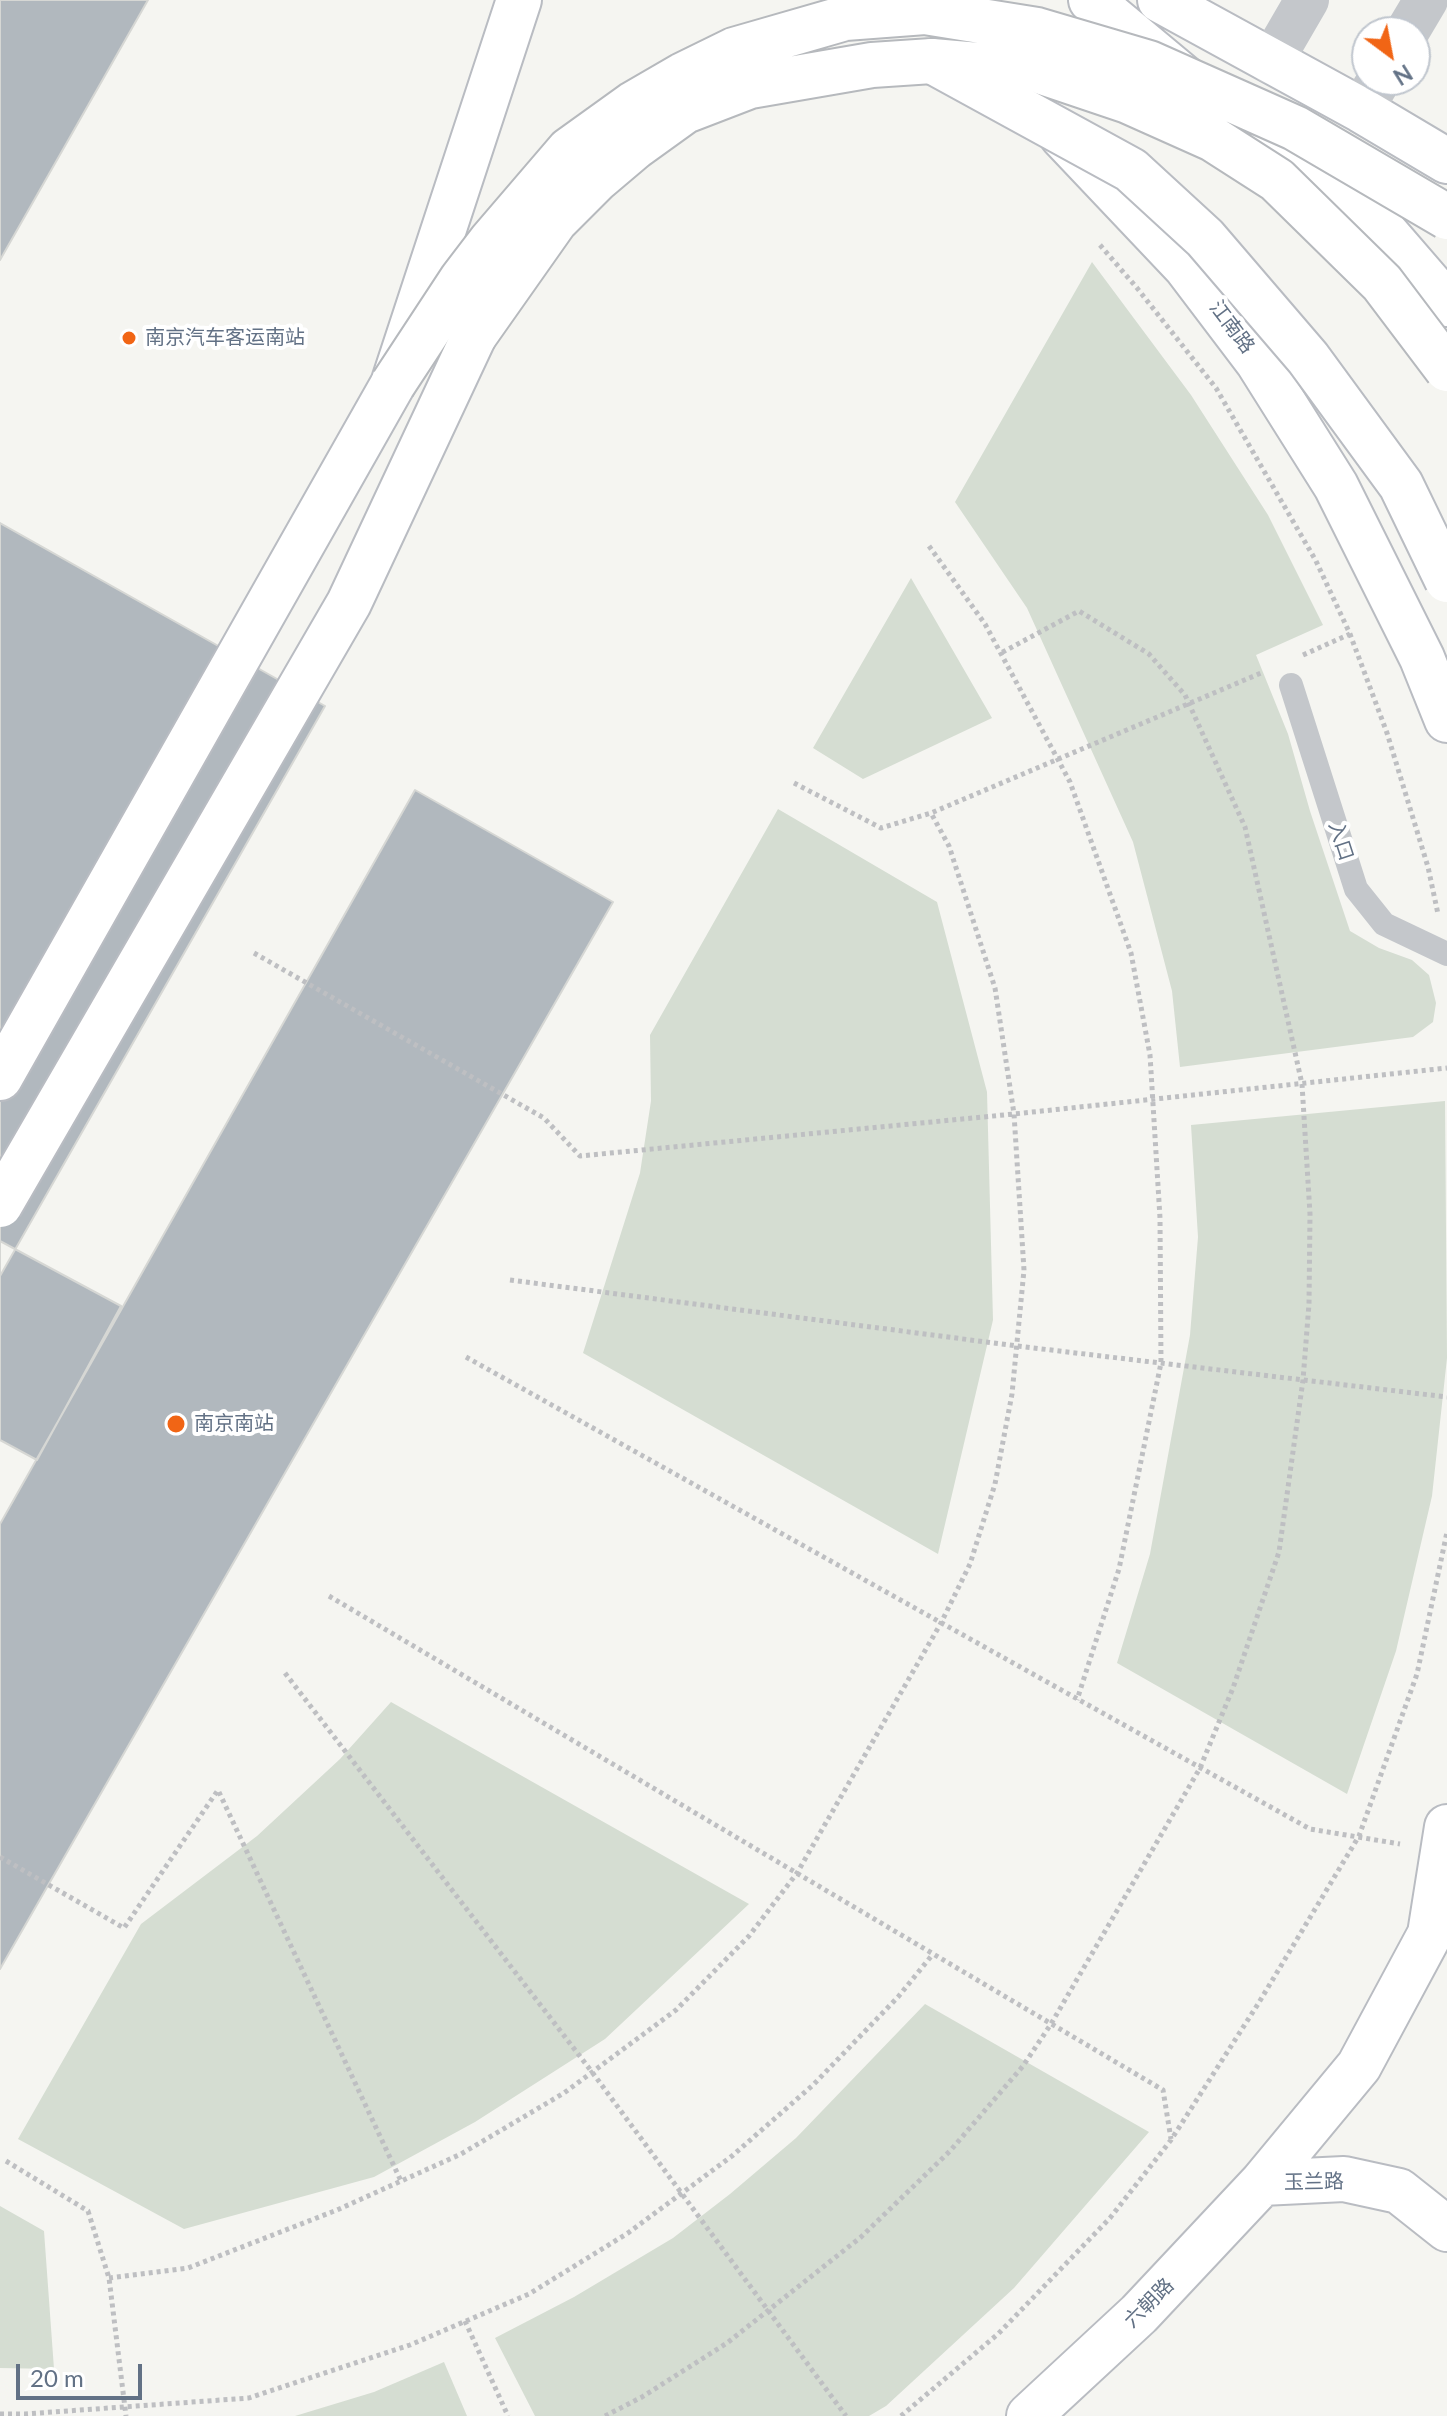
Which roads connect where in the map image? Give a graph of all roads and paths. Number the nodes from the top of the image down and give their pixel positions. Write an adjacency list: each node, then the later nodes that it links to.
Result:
1 (519, 0): 17 (main road, bridge)
2 (924, 0): 26 (main road, 江南路)
3 (1091, 0): 15 (main road)
4 (1160, 0): 7 (main road)
5 (1307, 0): 7 (street)
6 (932, 61): 8 (main road, bridge); 16 (main road, bridge); 19 (main road, bridge)
7 (1271, 62): 10 (main road)
8 (872, 65): 9 (main road, bridge); 38 (main road, bridge)
9 (683, 75): 13 (main road, bridge); 17 (main road, bridge)
10 (1351, 89)
11 (1371, 96): 12 (main road)
12 (1447, 161)
13 (1447, 217)
14 (1099, 244): 20 (path)
15 (1447, 304)
16 (1447, 369)
17 (393, 384): 34 (main road)
18 (929, 546): 21 (path)
19 (1447, 580)
20 (1350, 634): 22 (path); 30 (path)
21 (1001, 653): 25 (path); 27 (path)
22 (1291, 660)
23 (1262, 673): 25 (path)
24 (1291, 685): 32 (lane, 入口)
25 (1190, 705): 27 (path); 35 (path)
26 (1447, 720)
27 (1059, 760): 29 (path); 36 (path)
28 (794, 783): 29 (path)
29 (931, 813): 37 (path)
30 (1441, 922)
31 (254, 953): 37 (path)
32 (1447, 954)
33 (1447, 1068): 35 (path)
34 (0, 1078)
35 (1302, 1084): 36 (path); 43 (path)
36 (1153, 1100): 37 (path); 42 (path)
37 (1014, 1114): 40 (path)
38 (0, 1205)
39 (510, 1280): 40 (path)
40 (1017, 1346): 42 (path); 47 (path)
41 (466, 1357): 47 (path)
42 (1161, 1363): 43 (path); 49 (path)
43 (1303, 1380): 44 (path); 50 (path)
44 (1447, 1397)
45 (1447, 1532): 51 (path)
46 (329, 1596): 54 (path)
47 (941, 1623): 49 (path); 54 (path)
48 (285, 1673): 58 (path)
49 (1077, 1700): 50 (path)
50 (1200, 1768): 51 (path); 57 (path)
51 (1359, 1836): 52 (path); 59 (path)
52 (1446, 1842): 55 (main road)
53 (0, 1857): 61 (path)
54 (797, 1873): 56 (path); 58 (path)
55 (1439, 1940): 62 (main road, 六朝路)
56 (933, 1954): 57 (path); 63 (path)
57 (1051, 2024): 59 (path); 66 (path)
58 (592, 2072): 61 (path); 63 (path)
59 (1171, 2140): 74 (path)
60 (6, 2161): 65 (path)
61 (401, 2181): 65 (path)
62 (1262, 2183): 64 (main road, 玉兰路); 75 (main road, 六朝路)
63 (682, 2193): 66 (path); 67 (path)
64 (1447, 2229)
65 (109, 2278): 68 (path)
66 (769, 2311): 72 (path); 73 (path)
67 (465, 2321): 68 (path); 71 (path)
68 (125, 2407): 69 (path); 70 (path)
69 (0, 2414)
70 (126, 2416)
71 (508, 2416)
72 (605, 2416)
73 (846, 2416)
74 (901, 2416)
75 (1029, 2416)

